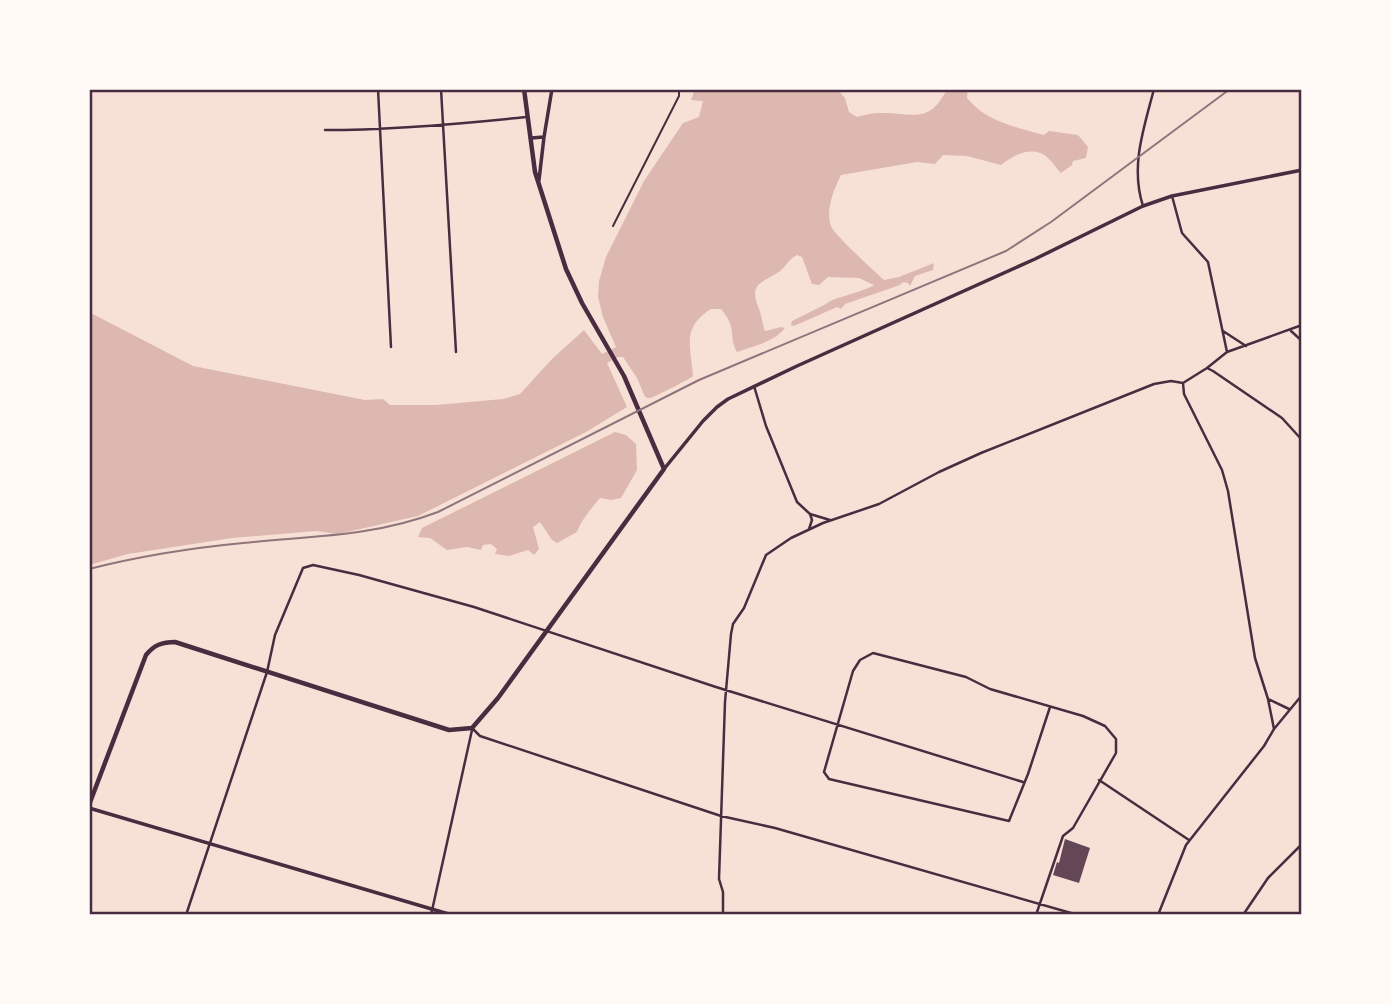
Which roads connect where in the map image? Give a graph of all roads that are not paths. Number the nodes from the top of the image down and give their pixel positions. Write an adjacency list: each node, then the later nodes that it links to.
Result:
1 (377, 89): 10 (street)
2 (441, 89): 8 (street)
3 (524, 89): 7 (main road)
4 (552, 89): 11 (street)
5 (679, 89): 17 (lane)
6 (1154, 89): 16 (street)
7 (526, 117): 8 (street); 12 (main road)
8 (444, 126): 10 (street); 24 (street)
9 (325, 130): 10 (street)
10 (381, 130): 23 (street)
11 (544, 137): 12 (street); 14 (street)
12 (529, 138): 14 (main road)
13 (1302, 170): 15 (street)
14 (538, 183): 32 (main road)
15 (1172, 196): 16 (street); 20 (street)
16 (1143, 205): 30 (street)
17 (613, 226)
18 (1302, 325): 19 (street)
19 (1290, 330): 21 (street); 22 (street)
20 (1223, 331): 22 (street); 25 (street)
21 (1302, 341)
22 (1246, 346): 25 (street)
23 (391, 347)
24 (456, 352)
25 (1227, 352): 26 (street)
26 (1214, 362): 27 (street); 28 (street)
27 (1207, 368): 28 (street); 29 (street)
28 (1213, 371): 31 (street)
29 (1183, 383): 34 (street); 40 (street)
30 (754, 386): 32 (street); 33 (street)
31 (1302, 440)
32 (664, 469): 36 (main road)
33 (810, 514): 34 (street); 35 (street)
34 (832, 520): 35 (street)
35 (808, 530): 38 (street)
36 (546, 631): 37 (street); 38 (street); 44 (main road)
37 (267, 672): 44 (main road); 48 (main road); 52 (street)
38 (726, 690): 43 (street); 49 (street)
39 (1302, 695): 42 (street)
40 (1268, 699): 42 (street); 45 (street)
41 (1050, 707): 43 (street); 46 (street); 47 (street)
42 (1289, 709): 45 (street)
43 (838, 725): 47 (street); 47 (street)
44 (472, 728): 49 (street); 54 (street)
45 (1274, 729): 50 (street)
46 (1099, 780): 50 (street); 53 (street)
47 (1023, 782)
48 (89, 807): 52 (street)
49 (721, 816): 53 (street); 58 (street)
50 (1189, 840): 61 (street)
51 (1302, 844): 62 (street)
52 (209, 845): 54 (street); 55 (street)
53 (1039, 905): 59 (street); 60 (street)
54 (431, 909): 56 (street); 57 (street)
55 (186, 915)
56 (430, 915)
57 (452, 915)
58 (723, 915)
59 (1036, 915)
60 (1077, 915)
61 (1158, 915)
62 (1243, 915)

